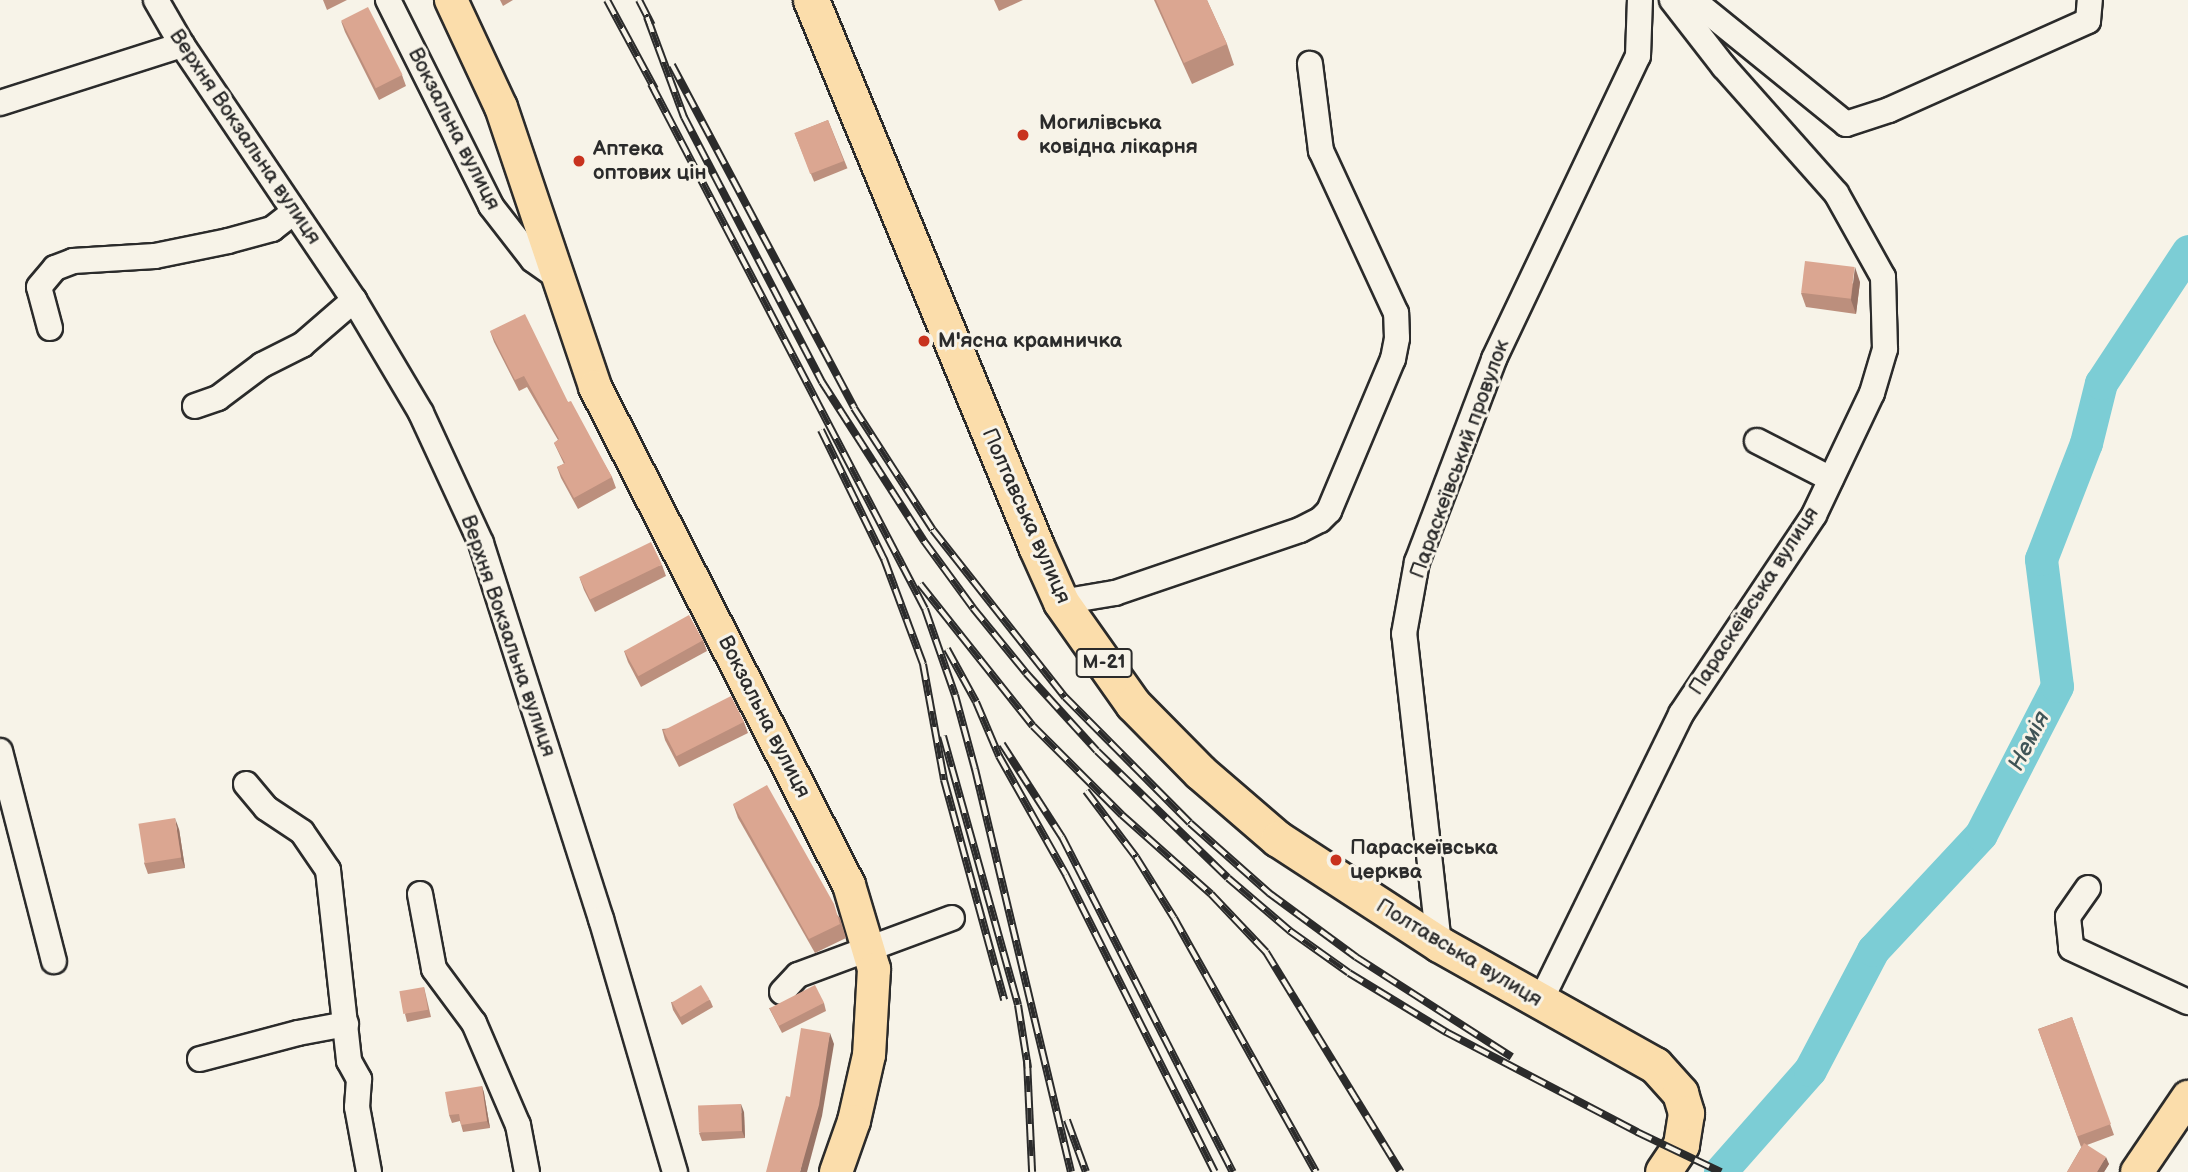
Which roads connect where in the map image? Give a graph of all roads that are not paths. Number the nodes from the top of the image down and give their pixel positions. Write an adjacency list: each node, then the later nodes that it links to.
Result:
1 (156, 0): 9 (street, Верхня Вокзальна вулиця)
2 (388, 0): 13 (street, Вокзальна вулиця)
3 (811, 0): 19 (highway, Полтавська вулиця / М-21)
4 (1640, 0): 25 (street, Параскеївський провулок)
5 (1672, 0): 18 (street, Параскеївська вулиця)
6 (1693, 0): 8 (street)
7 (456, 4): 13 (main road, Вокзальна вулиця)
8 (2089, 10)
9 (182, 45): 11 (street); 12 (street, Верхня Вокзальна вулиця)
10 (1310, 64): 19 (street)
11 (0, 103)
12 (295, 212): 14 (street, Верхня Вокзальна вулиця); 15 (street)
13 (560, 279): 26 (main road, Вокзальна вулиця)
14 (354, 300): 16 (street); 36 (street, Верхня Вокзальна вулиця)
15 (50, 328)
16 (195, 406)
17 (1757, 441): 18 (street)
18 (1831, 479): 29 (street, Параскеївська вулиця)
19 (1061, 602): 25 (highway, Полтавська вулиця / М-21)
20 (0, 751): 27 (street)
21 (246, 784): 31 (street)
22 (2088, 888): 30 (street)
23 (420, 894): 35 (street)
24 (952, 918): 26 (street)
25 (1439, 944): 29 (highway, Полтавська вулиця / М-21)
26 (868, 950): 28 (street); 37 (main road, Вокзальна вулиця)
27 (54, 961)
28 (782, 992)
29 (1540, 1002): 38 (highway, Полтавська вулиця / М-21)
30 (2188, 1002)
31 (346, 1024): 32 (street); 34 (street)
32 (200, 1059)
33 (2188, 1097): 39 (main road)
34 (369, 1172)
35 (527, 1172)
36 (675, 1172)
37 (836, 1172)
38 (1662, 1172)
39 (2137, 1172)

